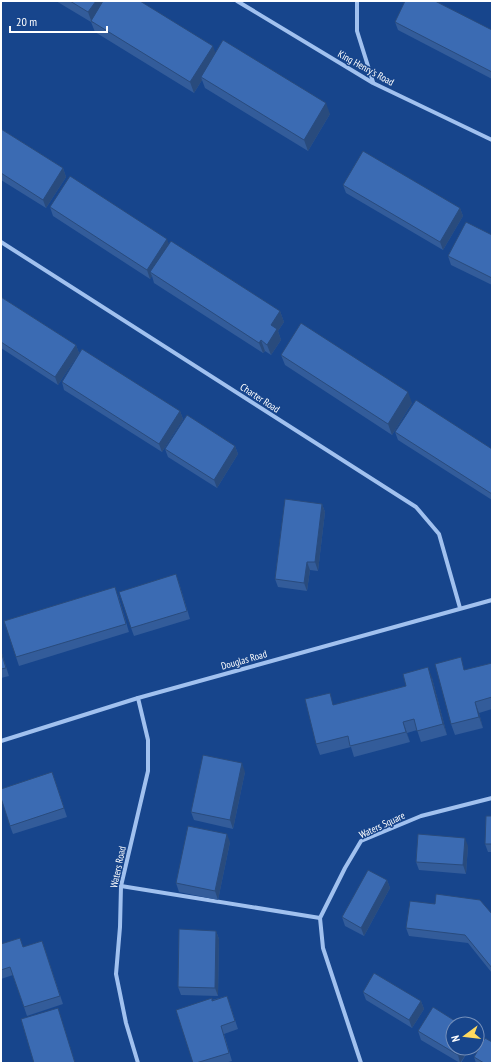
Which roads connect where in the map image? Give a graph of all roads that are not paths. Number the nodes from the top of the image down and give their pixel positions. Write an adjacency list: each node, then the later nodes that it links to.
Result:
1 (236, 1): 3 (street, King Henry's Road)
2 (357, 1): 3 (street)
3 (373, 82): 4 (street, King Henry's Road)
4 (492, 140)
5 (1, 242): 7 (street, Charter Road)
6 (492, 600): 7 (street, Douglas Road)
7 (460, 608): 8 (street, Douglas Road)
8 (138, 698): 9 (street, Douglas Road); 11 (street, Waters Road)
9 (1, 741)
10 (492, 798): 12 (street, Waters Square)
11 (121, 886): 12 (street); 13 (street, Waters Road)
12 (320, 918): 14 (street)
13 (138, 1063)
14 (361, 1063)

